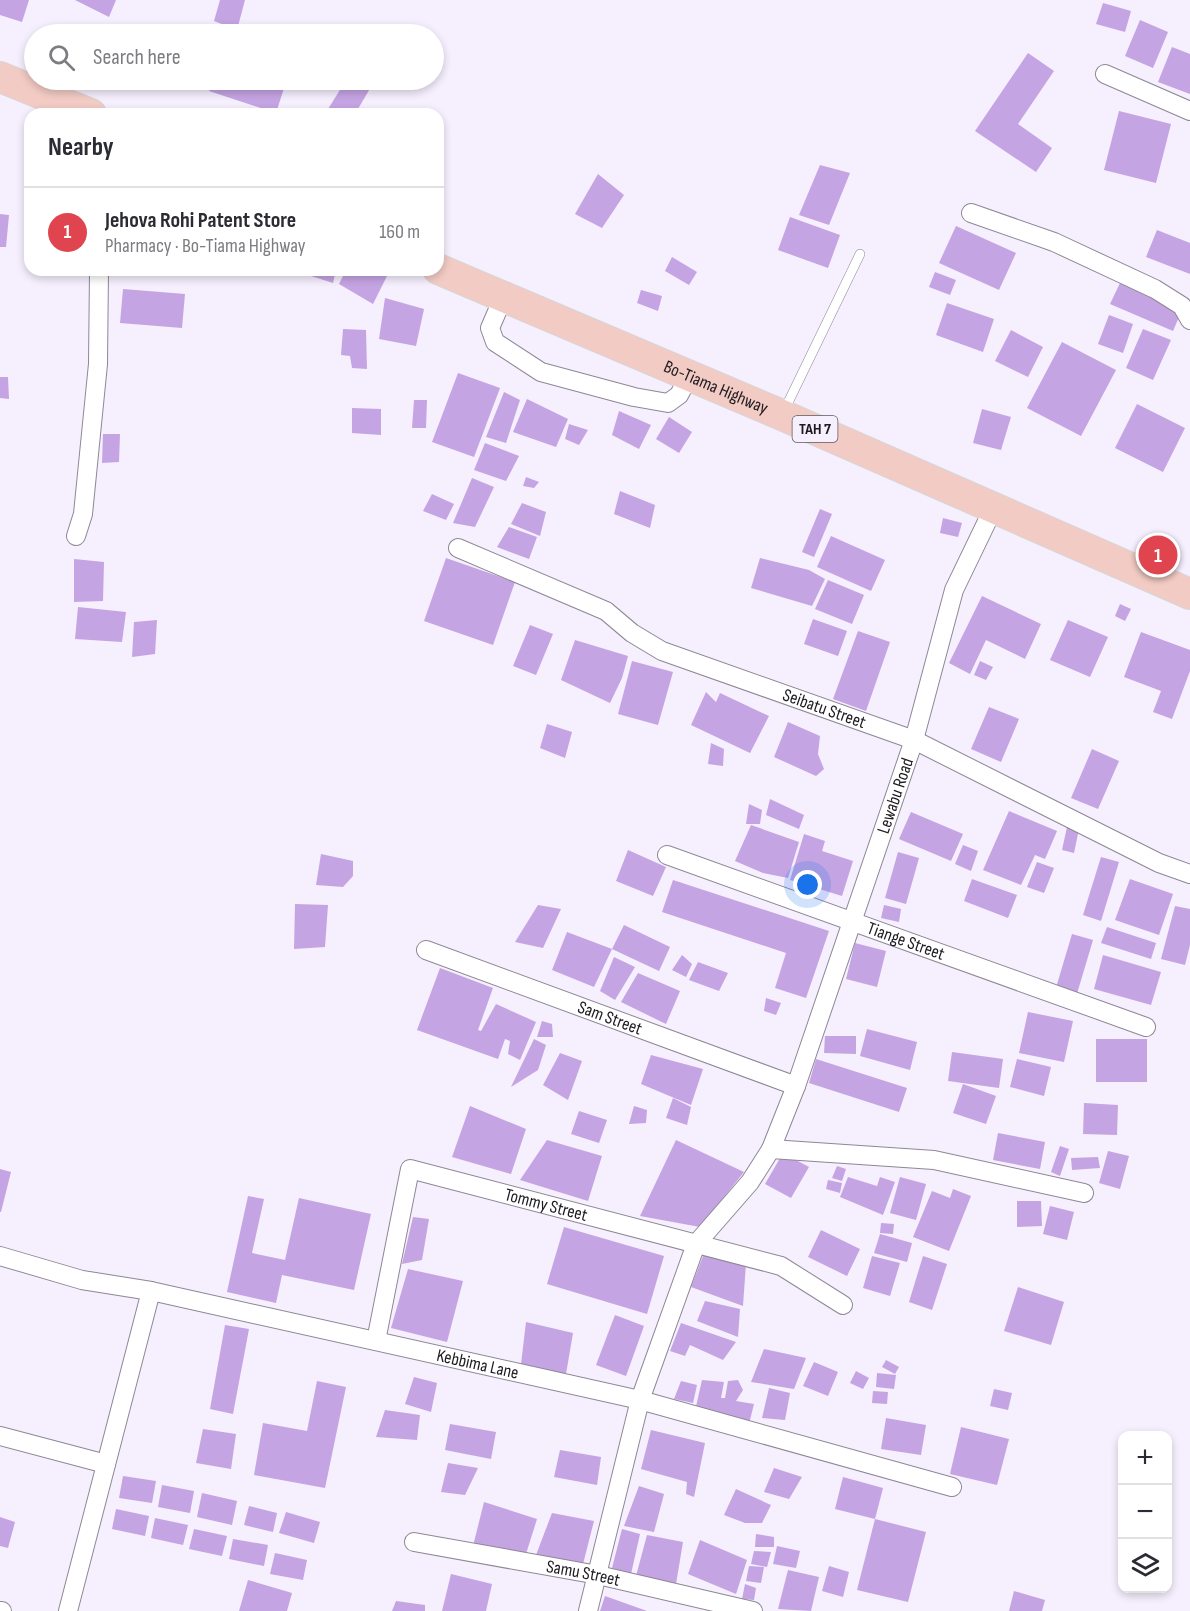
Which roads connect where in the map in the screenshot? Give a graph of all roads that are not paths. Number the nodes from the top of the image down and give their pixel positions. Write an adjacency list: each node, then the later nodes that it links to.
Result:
1 (1105, 74): 6 (street)
2 (0, 77): 3 (highway)
3 (24, 87)
4 (32, 90): 5 (highway)
5 (76, 108)
6 (1190, 111)
7 (971, 213): 12 (street)
8 (860, 254): 14 (lane)
9 (444, 272): 11 (highway, Bo-Tiama Highway / TAH 7)
10 (99, 276): 16 (street)
11 (503, 298): 13 (highway, Bo-Tiama Highway / TAH 7); 13 (street)
12 (1190, 320)
13 (689, 376): 14 (highway, Bo-Tiama Highway / TAH 7)
14 (782, 415): 15 (highway, Bo-Tiama Highway / TAH 7)
15 (994, 507): 18 (highway, Bo-Tiama Highway / TAH 7); 19 (street, Lewabu Road)
16 (76, 536)
17 (458, 548): 19 (street, Seibatu Street)
18 (1190, 594)
19 (914, 740): 21 (street, Seibatu Street); 22 (street, Lewabu Road)
20 (667, 855): 22 (street, Tiange Street)
21 (1190, 874)
22 (851, 921): 24 (street, Tiange Street); 25 (street, Lewabu Road)
23 (426, 950): 25 (street, Sam Street)
24 (1146, 1027)
25 (796, 1086): 26 (street, Lewabu Road)
26 (771, 1149): 27 (street); 28 (street, Lewabu Road)
27 (1084, 1193)
28 (696, 1244): 31 (street, Tommy Street); 32 (street, Tommy Street); 33 (street)
29 (0, 1256): 30 (street, Kebbima Lane)
30 (151, 1291): 32 (street, Kebbima Lane); 35 (street)
31 (843, 1305)
32 (376, 1341): 33 (street, Kebbima Lane)
33 (640, 1400): 36 (street, Kebbima Lane); 38 (street)
34 (0, 1436): 35 (street)
35 (106, 1464): 39 (street)
36 (952, 1487)
37 (414, 1542): 38 (street, Samu Street)
38 (598, 1575): 40 (street); 41 (street, Samu Street)
39 (68, 1611)
40 (588, 1611)
41 (753, 1611)

